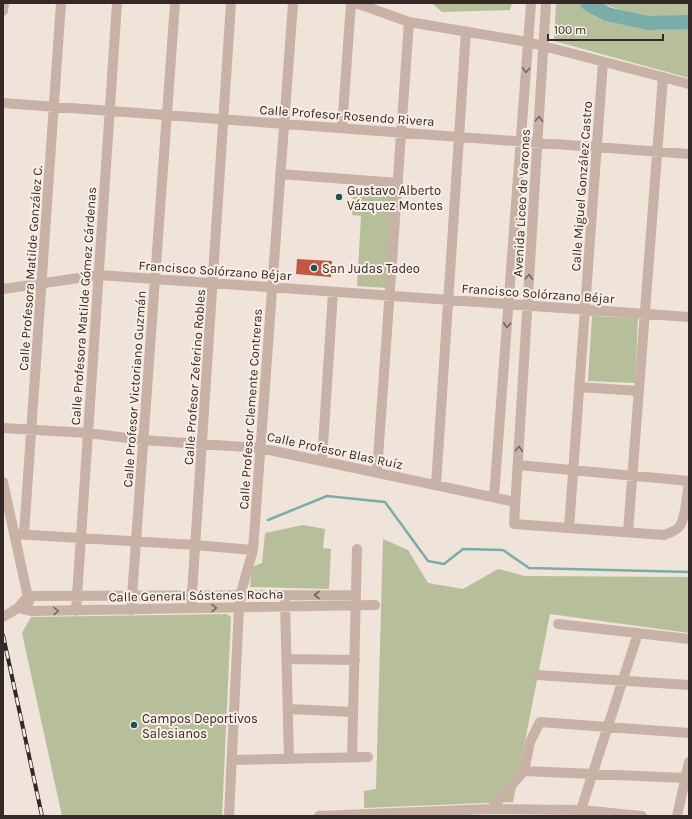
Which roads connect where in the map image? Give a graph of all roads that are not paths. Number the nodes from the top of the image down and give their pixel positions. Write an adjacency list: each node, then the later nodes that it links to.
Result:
1 (4, 3): 11 (street)
2 (61, 3): 20 (street, Calle Profesora Matilde González C.)
3 (117, 3): 21 (street, Calle Profesora Matilde Gómez Cárdenas)
4 (176, 3): 22 (street, Calle Profesor Victoriano Guzmán)
5 (231, 3): 23 (street, Calle Profesor Zeferino Robles)
6 (293, 3): 24 (street, Calle Profesor Clemente Contreras)
7 (351, 3): 25 (street)
8 (356, 3): 12 (street)
9 (531, 3): 14 (street, Avenida Liceo de Varones)
10 (546, 3): 15 (street, Avenida Liceo de Varones)
11 (3, 11)
12 (409, 22): 13 (street); 26 (street)
13 (466, 31): 14 (street); 27 (street)
14 (528, 42): 15 (street); 28 (street, Avenida Liceo de Varones, one-way to 28)
15 (543, 46): 16 (street); 29 (street, Avenida Liceo de Varones, one-way to 15)
16 (603, 62): 17 (street); 30 (street, Calle Miguel González Castro)
17 (663, 77): 18 (street); 31 (street)
18 (689, 84)
19 (3, 103): 20 (street, Calle Profesor Rosendo Rivera)
20 (54, 107): 21 (street, Calle Profesor Rosendo Rivera); 38 (street, Calle Profesora Matilde González C.)
21 (110, 111): 22 (street, Calle Profesor Rosendo Rivera); 35 (street, Calle Profesora Matilde Gómez Cárdenas)
22 (167, 115): 23 (street, Calle Profesor Rosendo Rivera); 36 (street, Calle Profesor Victoriano Guzmán)
23 (224, 119): 24 (street, Calle Profesor Rosendo Rivera); 37 (street, Calle Profesor Zeferino Robles)
24 (284, 124): 25 (street, Calle Profesor Rosendo Rivera); 33 (street, Calle Profesor Clemente Contreras)
25 (342, 128): 26 (street, Calle Profesor Rosendo Rivera)
26 (401, 132): 27 (street, Calle Profesor Rosendo Rivera); 34 (street)
27 (459, 137): 28 (street, Calle Profesor Rosendo Rivera); 43 (street)
28 (520, 141): 29 (street, Calle Profesor Rosendo Rivera); 44 (street, Avenida Liceo de Varones)
29 (537, 143): 30 (street, Calle Profesor Rosendo Rivera); 45 (street, Avenida Liceo de Varones, one-way to 29)
30 (597, 147): 31 (street, Calle Profesor Rosendo Rivera); 46 (street, Calle Miguel González Castro)
31 (657, 152): 32 (street, Calle Profesor Rosendo Rivera); 47 (street)
32 (689, 154)
33 (280, 174): 34 (street); 39 (street, Calle Profesor Clemente Contreras)
34 (398, 183): 42 (street)
35 (99, 275): 36 (street, Francisco Solórzano Béjar); 38 (street, Francisco Solórzano Béjar); 53 (street, Calle Profesora Matilde Gómez Cárdenas)
36 (155, 279): 37 (street, Francisco Solórzano Béjar); 54 (street, Calle Profesor Victoriano Guzmán)
37 (213, 283): 39 (street, Francisco Solórzano Béjar); 55 (street, Calle Profesor Zeferino Robles)
38 (42, 284): 40 (street, Francisco Solórzano Béjar); 52 (street, Calle Profesora Matilde González C.)
39 (272, 287): 41 (street, Francisco Solórzano Béjar); 56 (street, Calle Profesor Clemente Contreras)
40 (3, 289)
41 (333, 292): 42 (street, Francisco Solórzano Béjar); 57 (street)
42 (390, 296): 43 (street, Francisco Solórzano Béjar); 60 (street)
43 (448, 300): 44 (street, Francisco Solórzano Béjar); 64 (street)
44 (508, 304): 45 (street, Francisco Solórzano Béjar); 65 (street, Avenida Liceo de Varones, one-way to 65)
45 (527, 306): 46 (street, Francisco Solórzano Béjar); 58 (street, Avenida Liceo de Varones, one-way to 45)
46 (585, 310): 47 (street, Francisco Solórzano Béjar); 49 (street, Calle Miguel González Castro)
47 (645, 314): 48 (street, Francisco Solórzano Béjar); 50 (street)
48 (689, 317)
49 (580, 387): 50 (street); 59 (street, Calle Miguel González Castro)
50 (639, 390): 61 (street)
51 (3, 428): 52 (street, Calle Profesor Blas Ruíz)
52 (32, 430): 53 (street, Calle Profesor Blas Ruíz); 69 (street, Calle Profesora Matilde González C.)
53 (88, 433): 54 (street, Calle Profesor Blas Ruíz); 70 (street, Calle Profesora Matilde Gómez Cárdenas)
54 (143, 440): 55 (street, Calle Profesor Blas Ruíz); 71 (street, Calle Profesor Victoriano Guzmán)
55 (202, 444): 56 (street, Calle Profesor Blas Ruíz); 72 (street, Calle Profesor Zeferino Robles)
56 (260, 448): 57 (street, Calle Profesor Blas Ruíz); 74 (street, Calle Profesor Clemente Contreras)
57 (322, 461): 60 (street, Calle Profesor Blas Ruíz)
58 (518, 465): 59 (street); 66 (street, Avenida Liceo de Varones)
59 (573, 470): 61 (street); 67 (street, Calle Miguel González Castro)
60 (377, 472): 64 (street, Calle Profesor Blas Ruíz)
61 (632, 476): 62 (street); 68 (street)
62 (689, 481): 68 (street)
63 (3, 482): 69 (street)
64 (436, 485): 65 (street, Calle Profesor Blas Ruíz)
65 (494, 497): 66 (street, Calle Profesor Blas Ruíz)
66 (516, 502): 67 (street, Avenida Liceo de Varones)
67 (569, 528): 68 (street)
68 (628, 532)
69 (19, 534): 70 (street); 75 (street)
70 (81, 538): 71 (street); 76 (street, Calle Profesora Matilde Gómez Cárdenas)
71 (136, 541): 72 (street); 77 (street, Calle Profesor Victoriano Guzmán)
72 (195, 545): 74 (street); 78 (street, Calle Profesor Zeferino Robles)
73 (357, 548): 81 (street)
74 (253, 550): 79 (street, Calle Profesor Clemente Contreras)
75 (28, 596): 76 (street, Calle General Sóstenes Rocha); 84 (street); 88 (street)
76 (77, 596): 77 (street, Calle General Sóstenes Rocha); 89 (street, Calle Profesora Matilde Gómez Cárdenas)
77 (132, 596): 78 (street, Calle General Sóstenes Rocha); 87 (street, Calle Profesor Victoriano Guzmán)
78 (192, 596): 79 (street, Calle General Sóstenes Rocha); 85 (street, Calle Profesor Zeferino Robles)
79 (240, 596): 80 (street, Calle General Sóstenes Rocha); 86 (street, Calle Profesor Clemente Contreras)
80 (285, 596): 81 (street, Calle General Sóstenes Rocha, one-way to 80); 83 (street)
81 (356, 600): 82 (street, Calle General Sóstenes Rocha); 83 (street, Calle General Sóstenes Rocha); 95 (street)
82 (375, 605)
83 (285, 607): 86 (street, Calle General Sóstenes Rocha); 94 (street)
84 (18, 608): 88 (street, Calle General Sóstenes Rocha); 90 (street)
85 (191, 608): 86 (street, Calle General Sóstenes Rocha, one-way to 86); 87 (street, Calle General Sóstenes Rocha)
86 (239, 608): 106 (street, Calle Profesor Clemente Contreras)
87 (131, 610): 89 (street, Calle General Sóstenes Rocha)
88 (31, 611): 89 (street, Calle General Sóstenes Rocha, one-way to 89)
89 (76, 611)
90 (3, 617)
91 (558, 624): 92 (street)
92 (638, 633): 93 (street); 97 (street)
93 (689, 639)
94 (287, 659): 95 (street); 99 (street)
95 (354, 660): 100 (street)
96 (537, 675): 97 (street)
97 (622, 680): 98 (street); 101 (street)
98 (689, 685)
99 (288, 709): 100 (street); 105 (street)
100 (353, 712): 104 (street)
101 (607, 727): 102 (street); 108 (street); 109 (street)
102 (689, 733)
103 (368, 757): 104 (street)
104 (352, 758): 105 (street)
105 (289, 759): 106 (street)
106 (232, 760): 117 (street, Calle Profesor Clemente Contreras)
107 (689, 762): 110 (street)
108 (524, 771): 109 (street); 111 (street)
109 (592, 774): 110 (street); 114 (street)
110 (686, 778): 120 (street)
111 (491, 809): 113 (street); 114 (street)
112 (461, 813): 113 (street); 115 (street)
113 (478, 813)
114 (580, 813): 119 (street)
115 (398, 814): 116 (street)
116 (346, 815): 118 (street)
117 (229, 816)
118 (319, 816)
119 (642, 816)
120 (677, 816)

